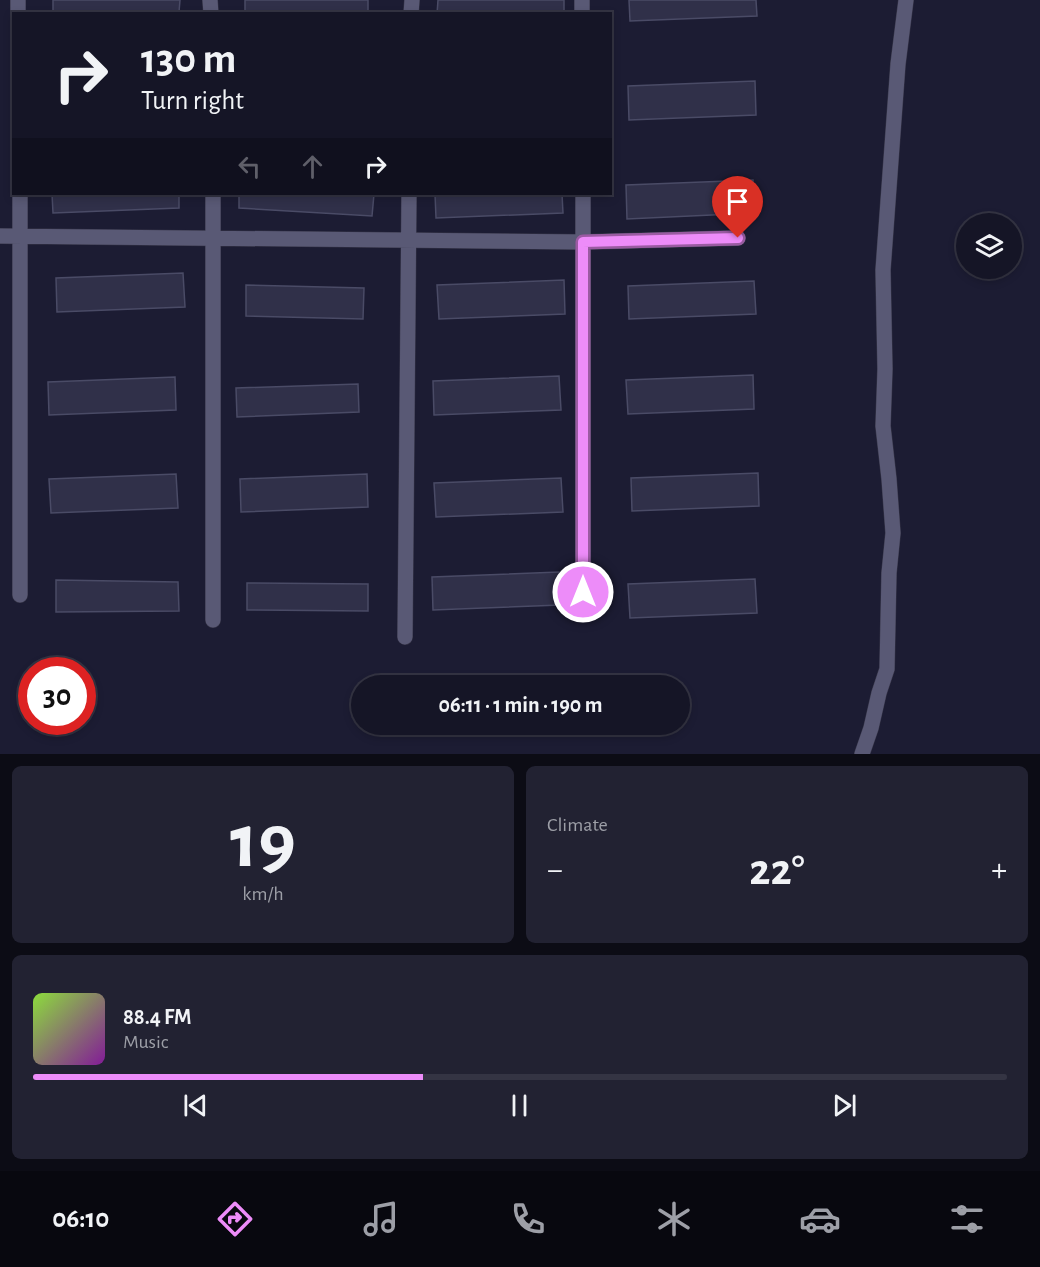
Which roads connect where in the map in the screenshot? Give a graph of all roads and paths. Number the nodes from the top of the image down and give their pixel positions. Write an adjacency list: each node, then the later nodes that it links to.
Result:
1 (906, 0): 16 (street)
2 (20, 195): 7 (street)
3 (213, 195): 8 (street)
4 (409, 195): 10 (street)
5 (582, 195): 11 (street)
6 (0, 236): 7 (street)
7 (20, 236): 8 (street); 13 (street)
8 (214, 238): 10 (street); 14 (street)
9 (738, 238): 11 (street)
10 (408, 240): 11 (street); 15 (street)
11 (583, 242): 12 (street)
12 (583, 592)
13 (20, 595)
14 (213, 620)
15 (405, 637)
16 (862, 754)

